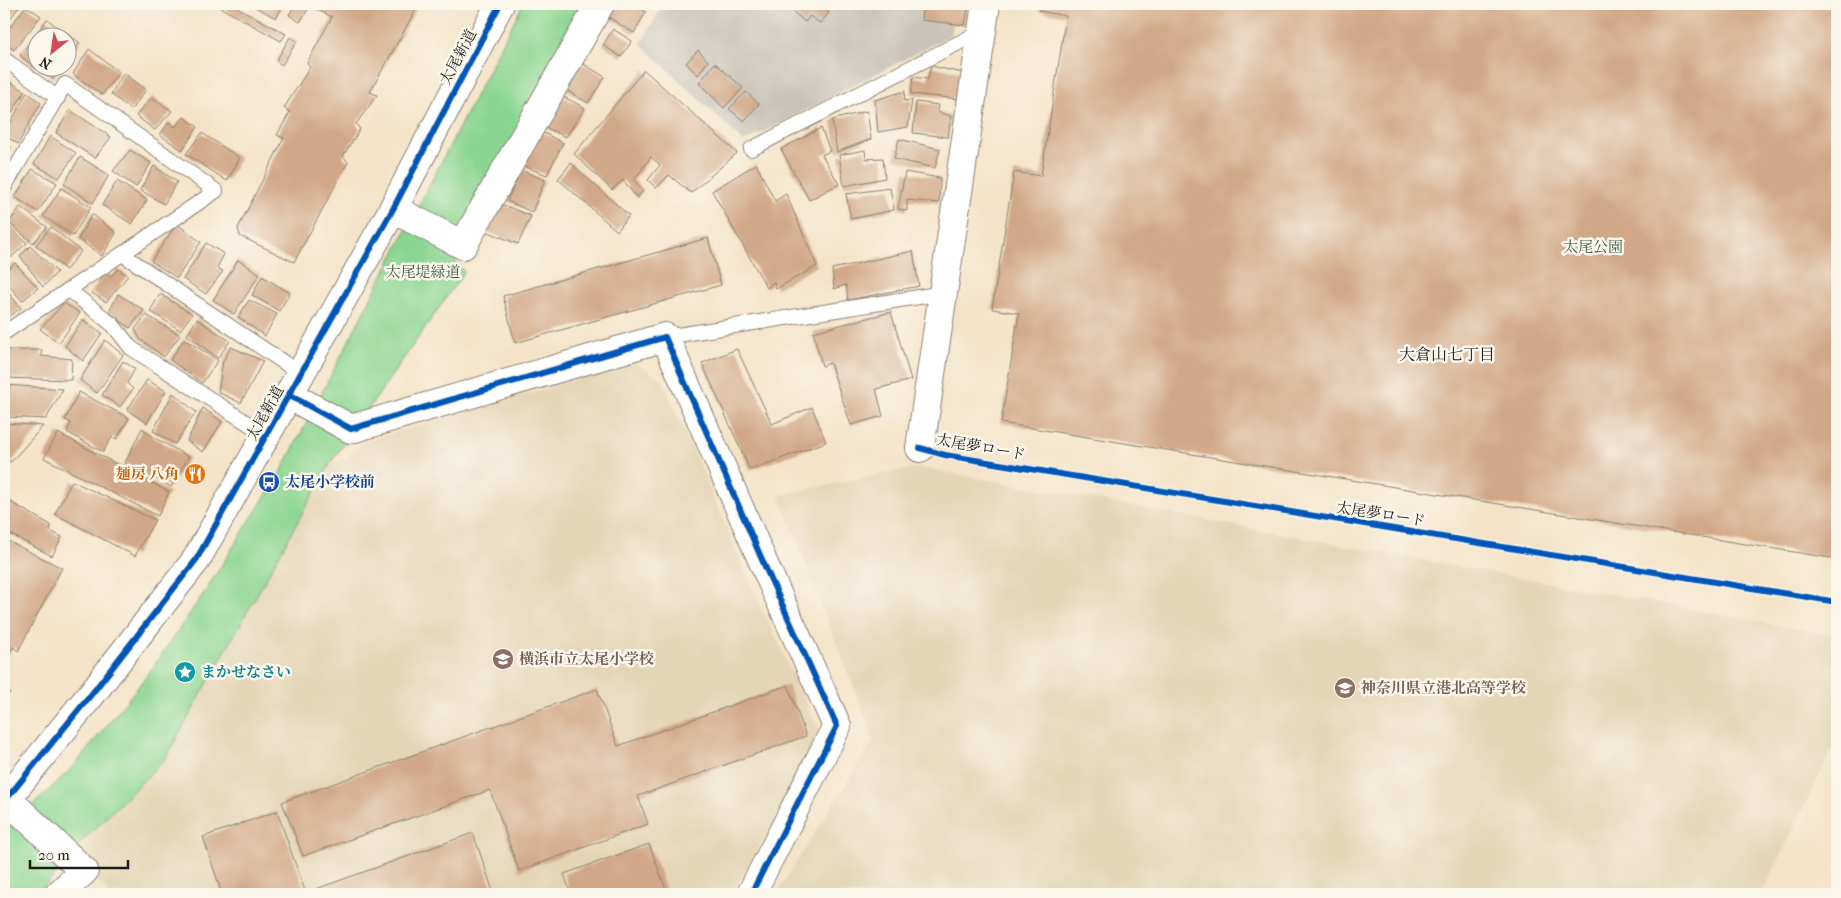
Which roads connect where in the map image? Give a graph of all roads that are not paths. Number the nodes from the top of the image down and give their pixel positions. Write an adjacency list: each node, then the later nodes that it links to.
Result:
1 (500, 4): 9 (street, 太尾新道)
2 (600, 4): 9 (street)
3 (986, 4): 4 (street)
4 (982, 31): 7 (lane); 12 (street)
5 (4, 59): 6 (lane)
6 (58, 98): 8 (lane); 10 (lane)
7 (751, 149)
8 (4, 188)
9 (393, 209): 15 (street, 太尾新道)
10 (122, 254): 11 (lane); 15 (lane)
11 (69, 290): 13 (lane); 16 (lane)
12 (944, 293): 14 (lane); 17 (street)
13 (4, 333)
14 (665, 337): 15 (street); 20 (street)
15 (295, 385): 16 (street, 太尾新道)
16 (266, 436): 18 (street, 太尾新道)
17 (920, 448)
18 (6, 801): 19 (street)
19 (59, 894)
20 (751, 894)

